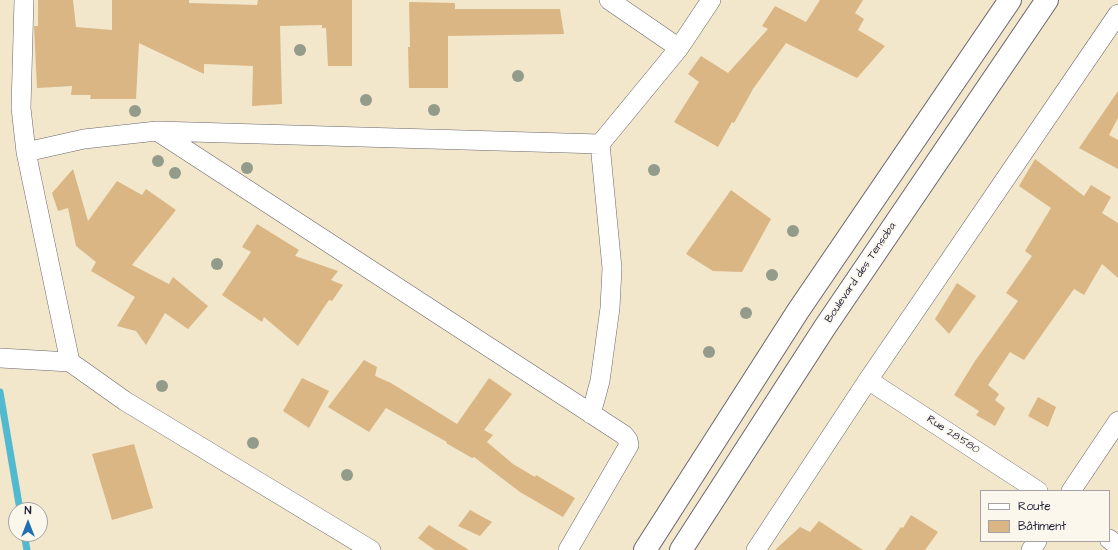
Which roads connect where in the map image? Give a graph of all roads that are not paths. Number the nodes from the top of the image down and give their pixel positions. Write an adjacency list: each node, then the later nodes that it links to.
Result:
1 (24, 0): 10 (street)
2 (609, 0): 7 (street)
3 (711, 0): 7 (street)
4 (1010, 0): 20 (main road)
5 (1047, 0): 21 (main road, Boulevard des Tensoba)
6 (1118, 14): 13 (street)
7 (679, 48): 9 (street)
8 (157, 131): 9 (street); 10 (street); 14 (street)
9 (600, 144): 14 (street)
10 (26, 152): 12 (street)
11 (0, 358): 12 (street)
12 (70, 362): 18 (street)
13 (868, 380): 16 (street, Rue 28.580); 22 (street)
14 (591, 414): 19 (street)
15 (1118, 421): 17 (street)
16 (1036, 490)
17 (1073, 490)
18 (370, 550)
19 (568, 550)
20 (645, 550)
21 (681, 550)
22 (756, 550)

